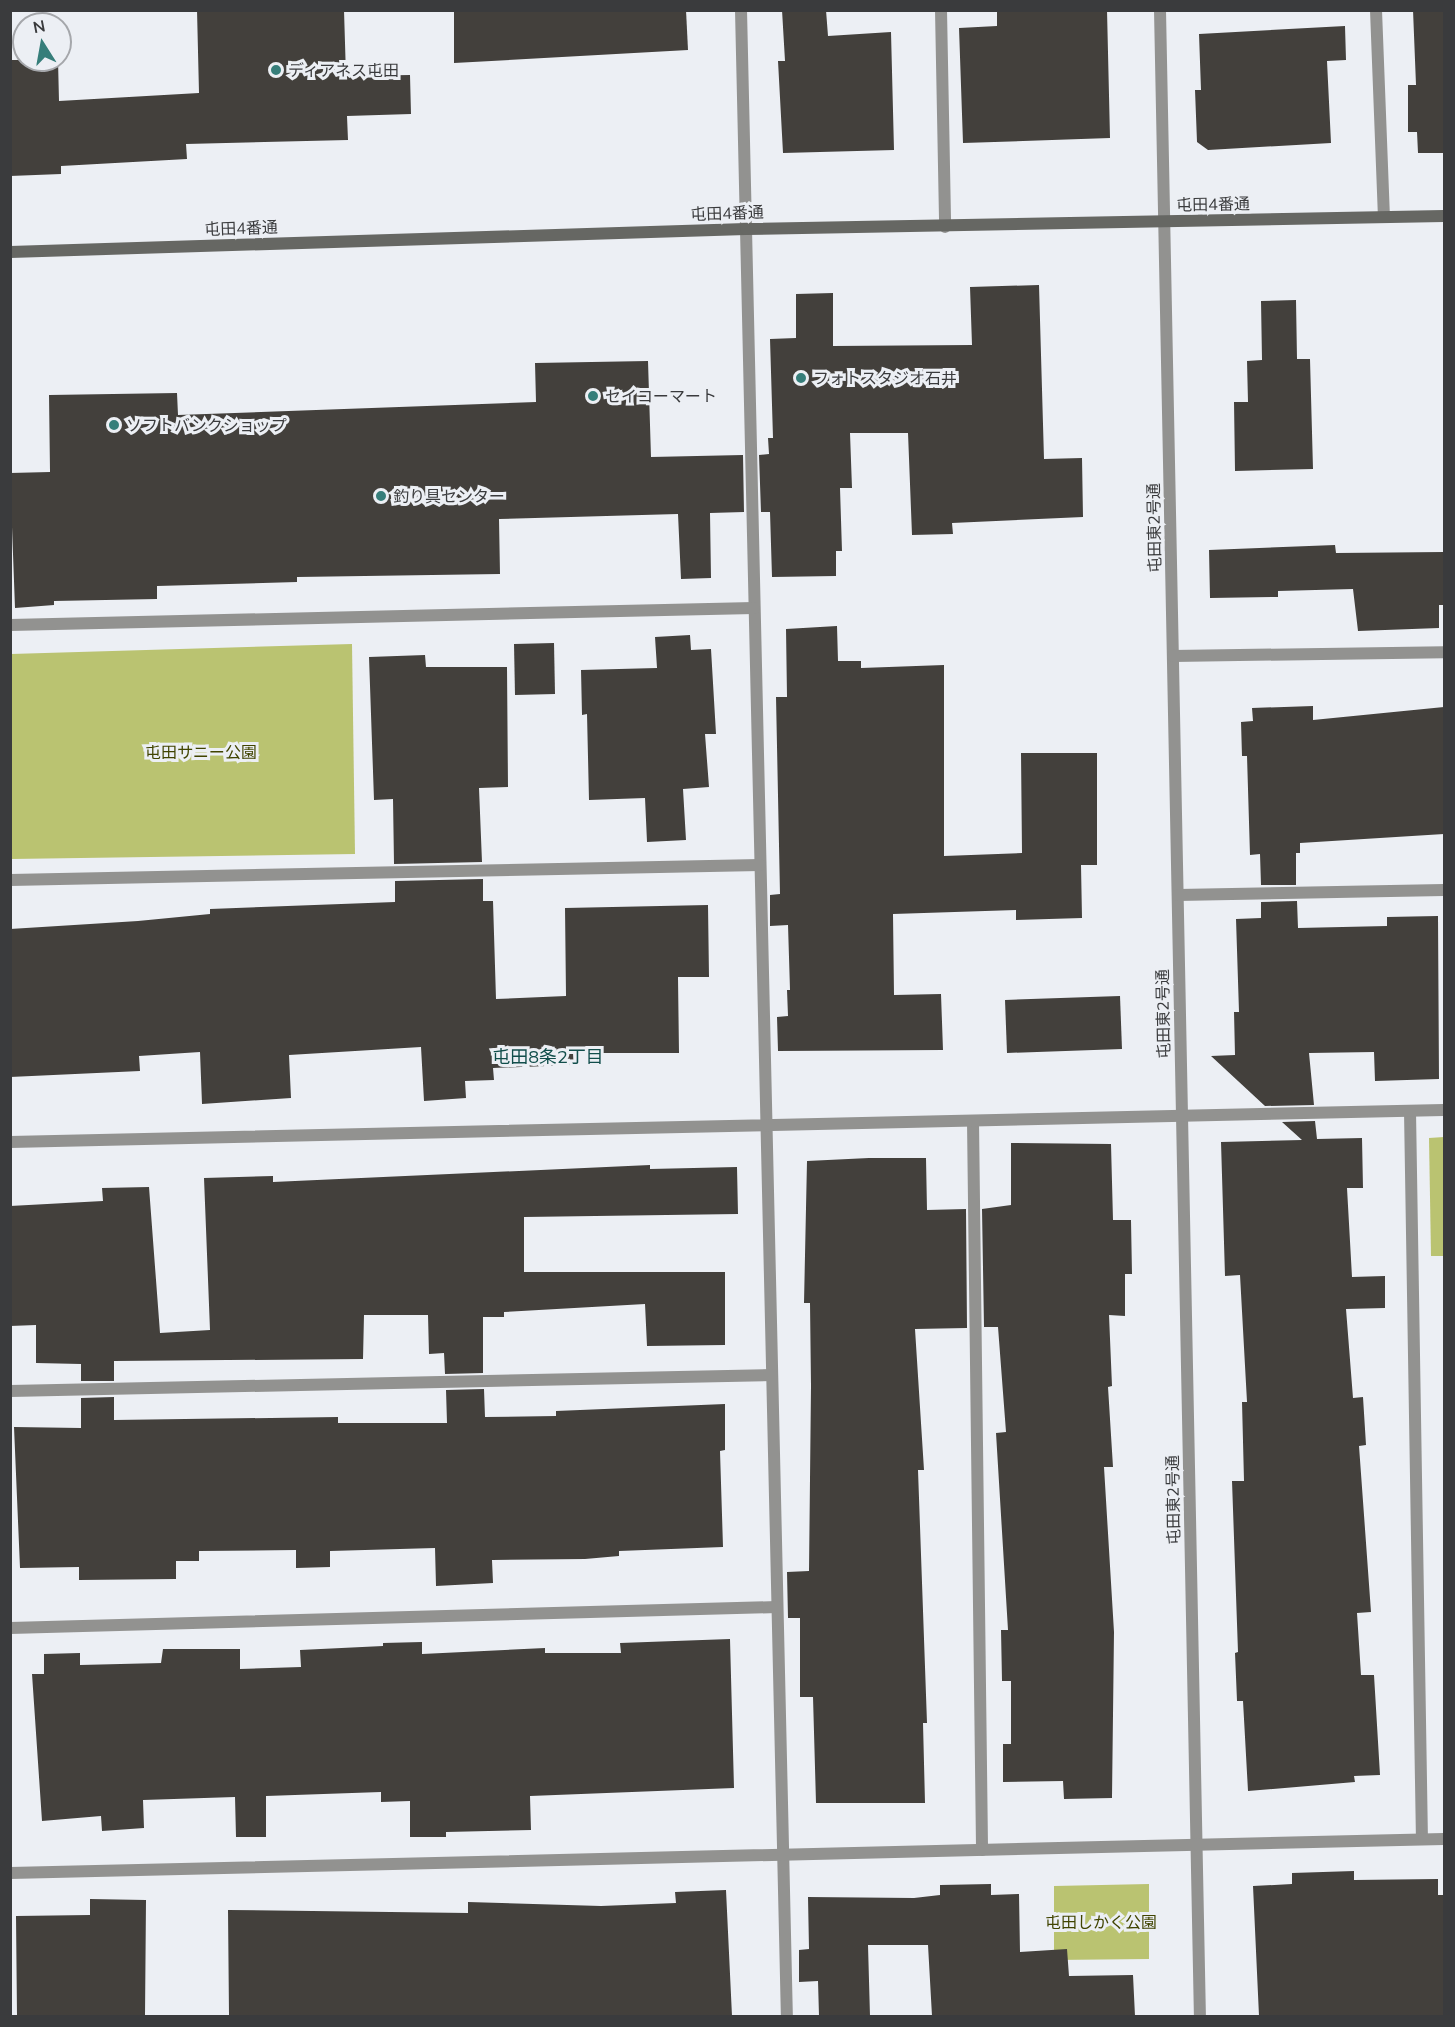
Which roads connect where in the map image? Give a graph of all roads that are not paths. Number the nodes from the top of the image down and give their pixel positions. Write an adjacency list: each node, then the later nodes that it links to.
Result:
1 (741, 10): 9 (street)
2 (941, 10): 8 (street)
3 (1160, 10): 7 (street, 屯田東2号通)
4 (1376, 10): 6 (street)
5 (1444, 216): 6 (street, 屯田4番通)
6 (1384, 217): 7 (street, 屯田4番通)
7 (1164, 222): 8 (street, 屯田4番通); 14 (street, 屯田東2号通)
8 (945, 227): 9 (street, 屯田4番通)
9 (746, 229): 10 (street, 屯田4番通); 11 (street)
10 (10, 252)
11 (754, 608): 12 (street); 15 (street)
12 (10, 625)
13 (1444, 652): 14 (street)
14 (1173, 656): 18 (street, 屯田東2号通)
15 (760, 865): 16 (street); 23 (street)
16 (10, 880)
17 (1444, 890): 18 (street)
18 (1178, 895): 21 (street, 屯田東2号通)
19 (1444, 1110): 20 (street)
20 (1410, 1111): 21 (street); 29 (street)
21 (1182, 1116): 22 (street); 31 (street, 屯田東2号通)
22 (973, 1121): 23 (street); 32 (street)
23 (766, 1125): 24 (street); 25 (street)
24 (10, 1142)
25 (772, 1375): 26 (street); 27 (street)
26 (10, 1391)
27 (777, 1607): 28 (street); 33 (street)
28 (10, 1629)
29 (1422, 1839): 30 (street); 31 (street)
30 (1444, 1839)
31 (1197, 1845): 32 (street); 36 (street, 屯田東2号通)
32 (982, 1850): 33 (street)
33 (783, 1854): 34 (street); 35 (street)
34 (10, 1874)
35 (787, 2016)
36 (1200, 2016)

